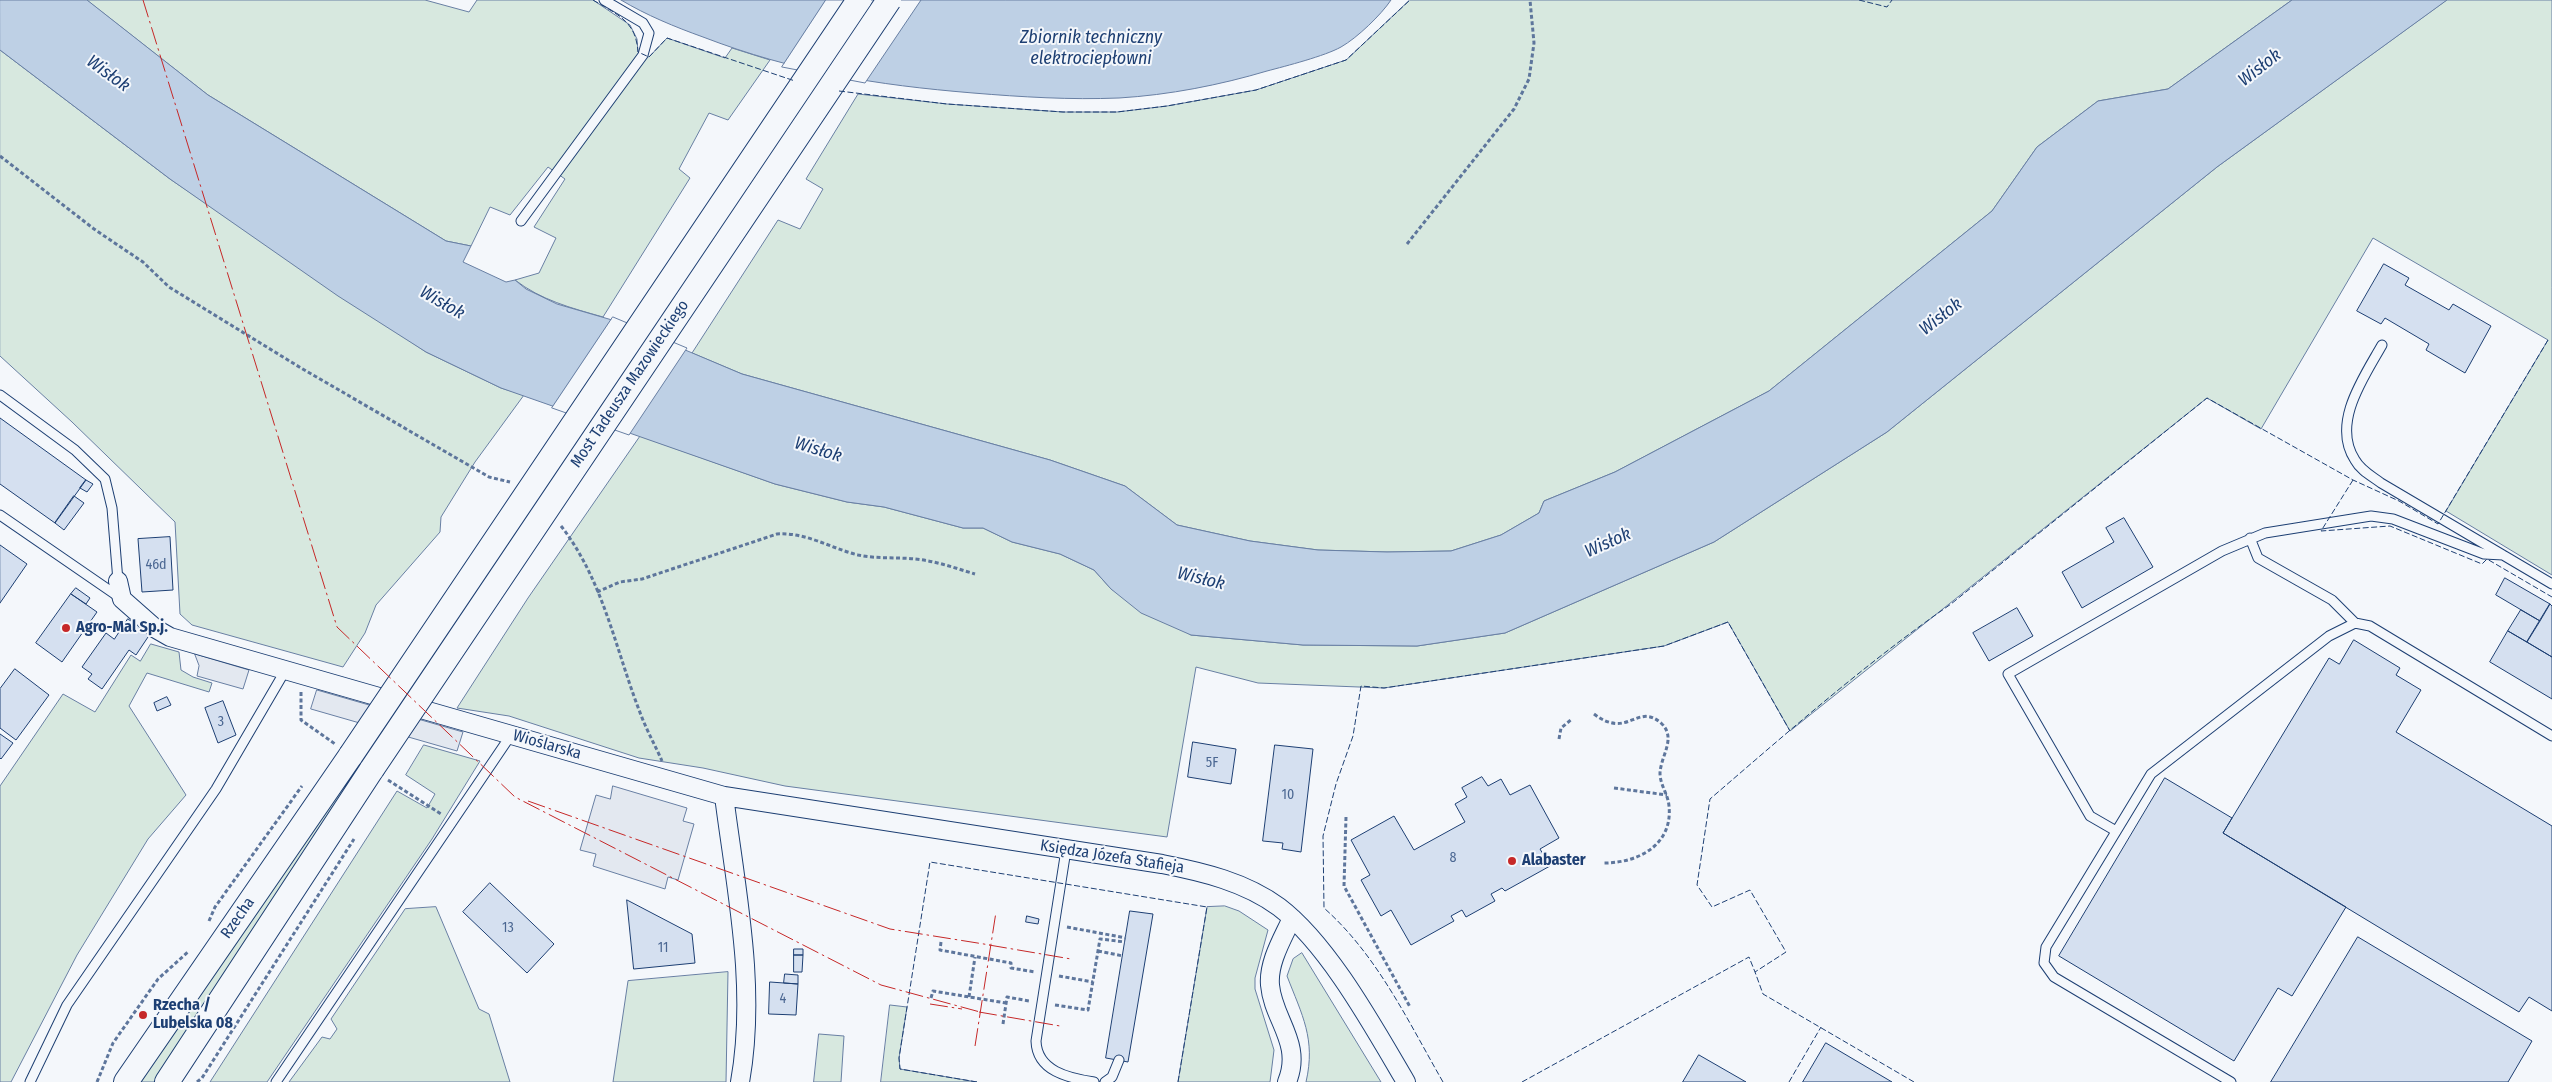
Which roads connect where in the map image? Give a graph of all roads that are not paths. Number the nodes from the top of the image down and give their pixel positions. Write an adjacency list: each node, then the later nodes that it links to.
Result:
1 (604, 0): 4 (lane)
2 (859, 0): 17 (main road, Most Tadeusza Mazowieckiego, bridge)
3 (889, 0): 18 (main road, Most Tadeusza Mazowieckiego, bridge)
4 (521, 221)
5 (2382, 345): 9 (lane)
6 (0, 395): 10 (lane)
7 (0, 515): 12 (lane)
8 (2250, 538): 9 (lane); 13 (lane); 20 (lane)
9 (2503, 554): 11 (lane)
10 (118, 581): 12 (street)
11 (2552, 584)
12 (122, 599): 14 (street, Wioślarska)
13 (2355, 624): 16 (lane); 20 (lane)
14 (293, 673): 15 (street, Wioślarska); 24 (lane)
15 (511, 735): 19 (street, Wioślarska); 27 (lane)
16 (2552, 736)
17 (340, 753): 25 (main road, Rzecha)
18 (377, 779): 26 (main road, Rzecha)
19 (724, 796): 21 (street, Księdza Józefa Stafieja); 28 (street)
20 (2116, 831): 33 (lane)
21 (1066, 850): 22 (street, Księdza Józefa Stafieja); 29 (lane)
22 (1292, 918): 31 (street); 32 (street, Księdza Józefa Stafieja)
23 (1119, 1060): 30 (lane)
24 (30, 1082)
25 (126, 1082)
26 (167, 1082)
27 (276, 1082)
28 (740, 1082)
29 (1094, 1082)
30 (1105, 1082)
31 (1287, 1082)
32 (1406, 1082)
33 (2231, 1082)

